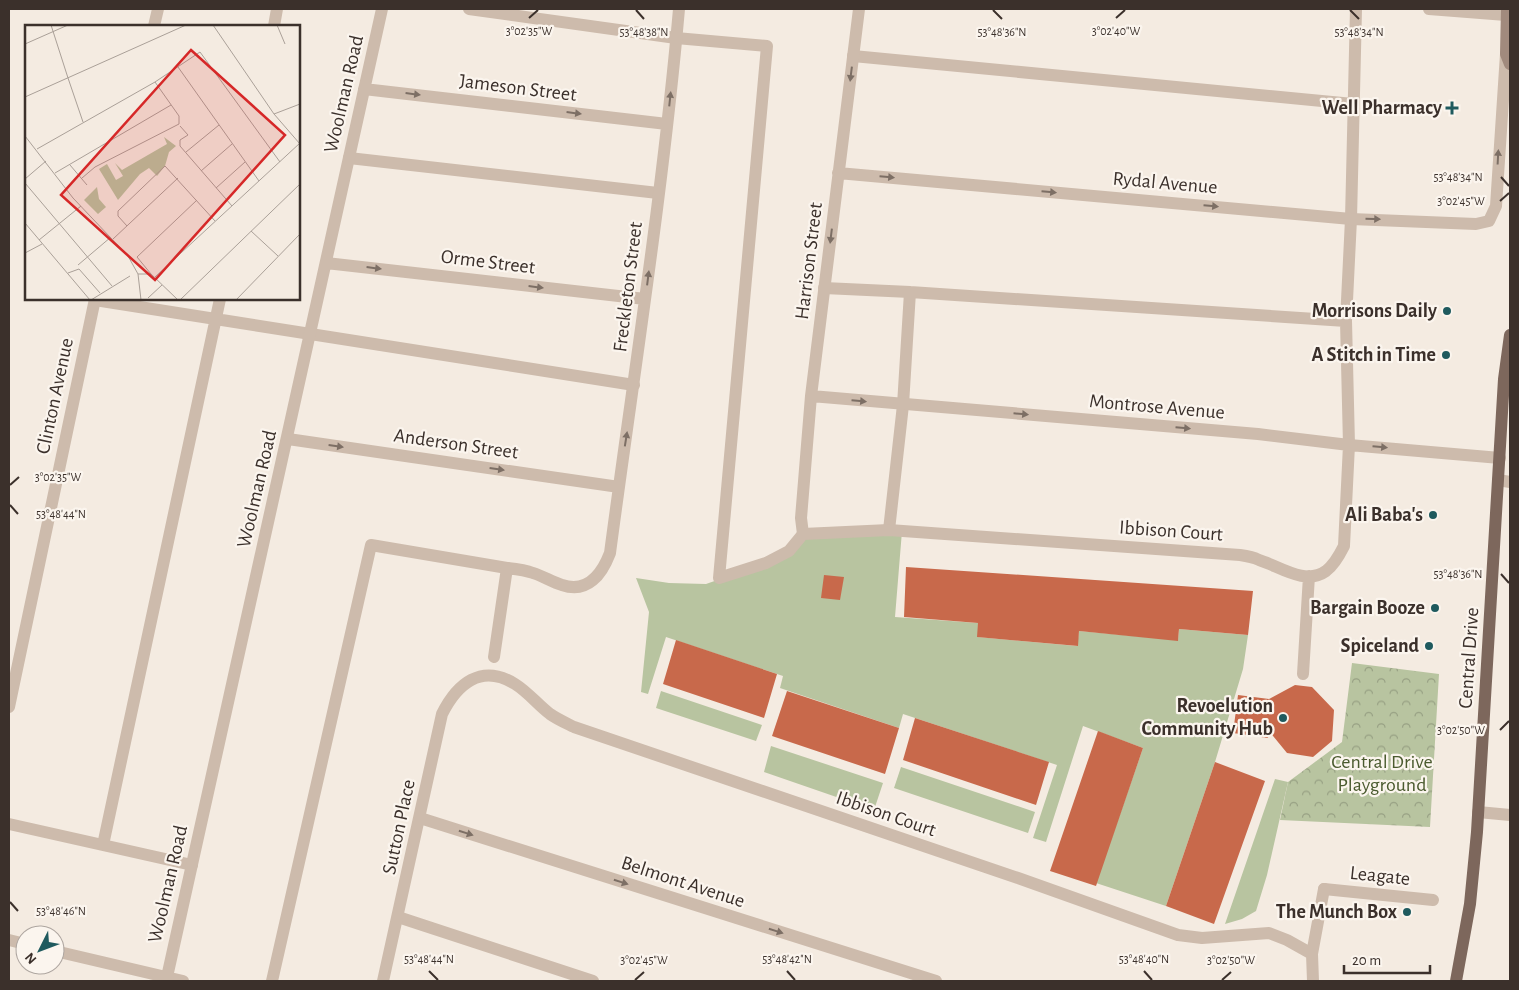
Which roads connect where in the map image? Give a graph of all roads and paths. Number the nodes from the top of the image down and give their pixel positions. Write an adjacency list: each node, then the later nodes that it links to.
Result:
1 (158, 9): 10 (street)
2 (277, 9): 11 (street)
3 (382, 9): 15 (street, Woolman Road)
4 (469, 9): 12 (street)
5 (679, 9): 12 (street, Freckleton Street)
6 (859, 9): 13 (street, Harrison Street)
7 (1356, 9): 16 (street)
8 (1429, 9): 9 (street)
9 (1506, 12): 14 (main road)
10 (154, 25)
11 (274, 25)
12 (676, 38): 17 (street, Freckleton Street, one-way to 12); 42 (street)
13 (853, 56): 16 (street); 19 (street, Harrison Street, one-way to 19)
14 (1508, 59): 21 (street, Rydal Avenue, one-way to 14)
15 (364, 88): 17 (street, Jameson Street, one-way to 17); 18 (street, Woolman Road)
16 (1353, 104): 21 (street)
17 (667, 124): 20 (street, Freckleton Street)
18 (349, 158): 20 (street); 22 (street, Woolman Road)
19 (838, 173): 21 (street, Rydal Avenue, one-way to 21); 23 (street, Harrison Street, one-way to 23)
20 (658, 194): 25 (street, Freckleton Street, one-way to 20)
21 (1351, 218): 30 (street)
22 (326, 263): 25 (street, Orme Street, one-way to 25); 31 (street, Woolman Road)
23 (824, 288): 24 (street); 34 (street, Harrison Street)
24 (910, 292): 30 (street); 35 (street)
25 (645, 299): 33 (street, Freckleton Street)
26 (95, 300): 48 (street, Clinton Avenue)
27 (101, 300): 29 (street)
28 (220, 300): 29 (street)
29 (216, 319): 31 (street); 53 (street)
30 (1346, 321): 37 (street)
31 (309, 334): 33 (street); 36 (street, Woolman Road)
32 (1510, 335): 38 (main road, Central Drive)
33 (634, 385): 40 (street, Freckleton Street, one-way to 33)
34 (811, 396): 35 (street, Montrose Avenue, one-way to 35); 42 (street, Harrison Street)
35 (903, 405): 37 (street, Montrose Avenue, one-way to 37); 41 (street)
36 (288, 439): 40 (street, Anderson Street, one-way to 40); 54 (street, Woolman Road)
37 (1349, 445): 38 (street, Montrose Avenue, one-way to 38); 44 (street)
38 (1500, 458): 39 (main road, Central Drive)
39 (1504, 481): 49 (main road, Central Drive)
40 (619, 487): 43 (street, Freckleton Street)
41 (889, 530): 42 (street, Ibbison Court); 44 (street, Ibbison Court)
42 (803, 534)
43 (507, 568): 45 (street); 61 (street)
44 (1310, 576): 46 (street)
45 (494, 657)
46 (1303, 674)
47 (462, 686): 51 (street, Sutton Place); 58 (street, Ibbison Court)
48 (9, 707)
49 (1478, 812): 50 (street); 66 (main road, Central Drive)
50 (1510, 815)
51 (420, 818): 56 (street, Sutton Place); 64 (street, Belmont Avenue, one-way to 64)
52 (9, 824): 53 (street)
53 (103, 845): 54 (street)
54 (192, 865): 59 (street, Woolman Road)
55 (1433, 900): 58 (street, Leagate)
56 (398, 918): 62 (street, Sutton Place); 63 (street)
57 (65, 953): 59 (street)
58 (1312, 954): 65 (street)
59 (167, 978): 60 (street)
60 (183, 981)
61 (272, 981)
62 (384, 981)
63 (593, 981)
64 (936, 981)
65 (1314, 981)
66 (1456, 981)

